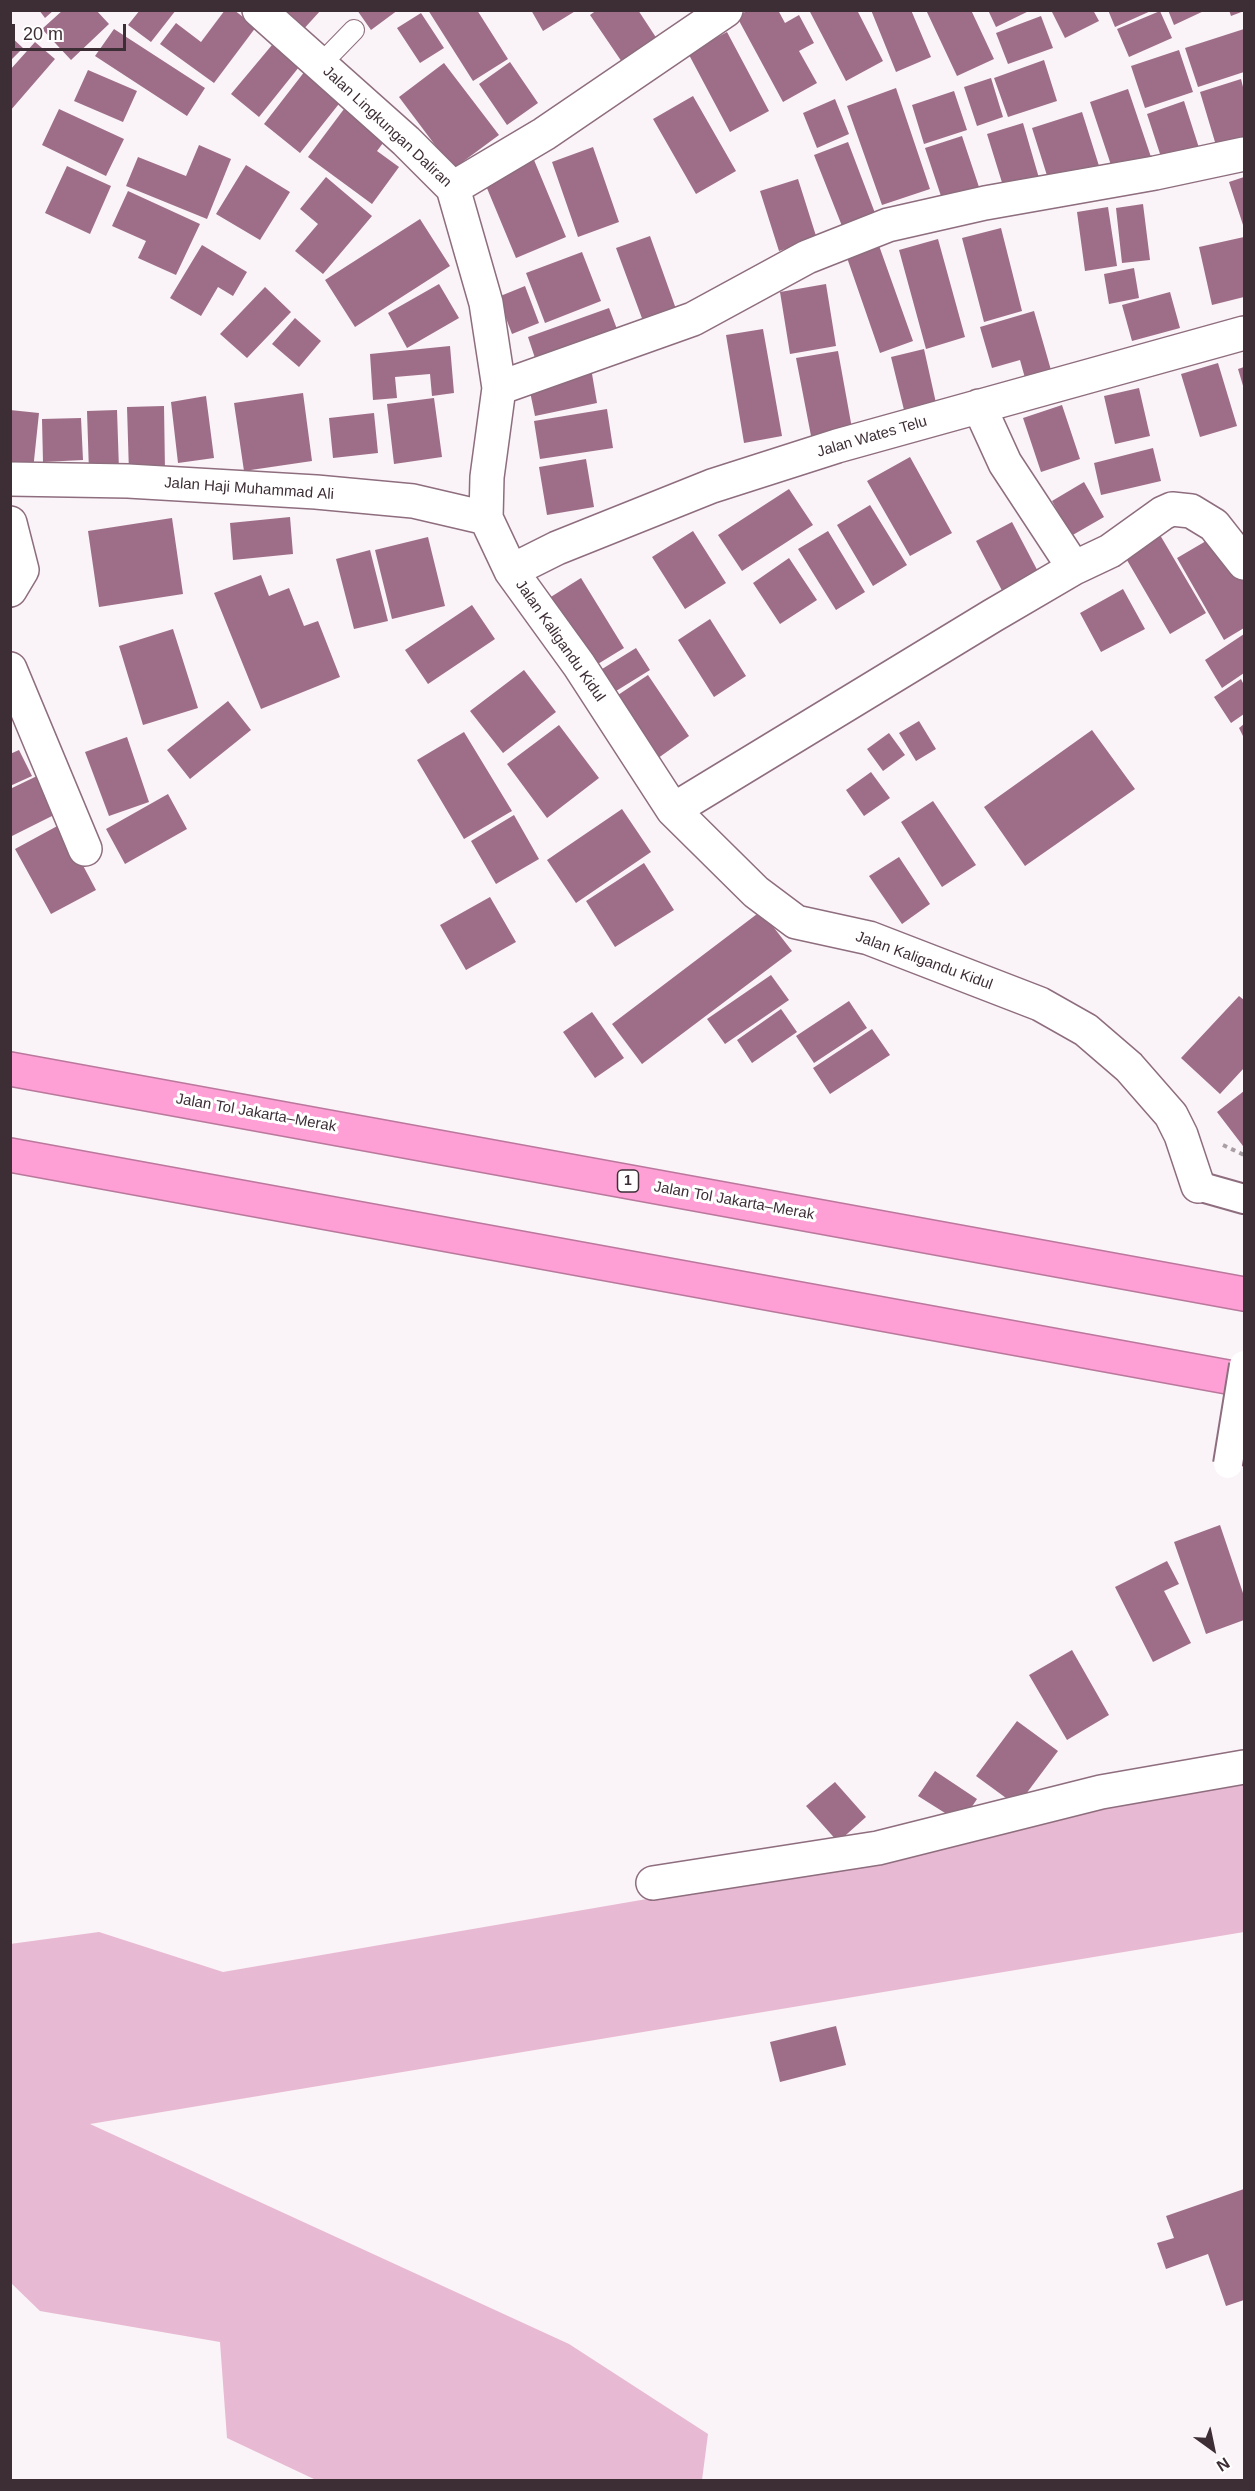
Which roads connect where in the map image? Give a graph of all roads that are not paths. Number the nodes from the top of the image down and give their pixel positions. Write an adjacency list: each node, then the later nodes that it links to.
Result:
1 (259, 10): 4 (street, Jalan Lingkungan Daliran)
2 (726, 10): 6 (street)
3 (354, 30): 4 (lane)
4 (320, 65): 6 (street, Jalan Lingkungan Daliran)
5 (1245, 154): 8 (street)
6 (453, 188): 8 (street, Jalan Lingkungan Daliran)
7 (1245, 333): 9 (street, Jalan Wates Telu)
8 (499, 388): 11 (street, Jalan Lingkungan Daliran)
9 (979, 406): 14 (street); 15 (street, Jalan Wates Telu)
10 (10, 479): 11 (street, Jalan Haji Muhammad Ali)
11 (486, 518): 15 (street, Jalan Kaligandu Kidul)
12 (10, 522): 16 (street)
13 (1245, 564): 14 (street)
14 (1074, 568): 18 (street)
15 (511, 571): 18 (street, Jalan Kaligandu Kidul)
16 (10, 590)
17 (10, 669): 19 (street)
18 (673, 810): 22 (street, Jalan Kaligandu Kidul)
19 (85, 849)
20 (10, 1069): 24 (highway, Jalan Tol Jakarta–Merak / 1)
21 (10, 1155): 26 (highway)
22 (1198, 1186): 23 (street)
23 (1245, 1199)
24 (1245, 1294)
25 (1245, 1365): 27 (street, bridge)
26 (1245, 1380)
27 (1236, 1465)
28 (1245, 1767): 29 (street)
29 (653, 1883)

